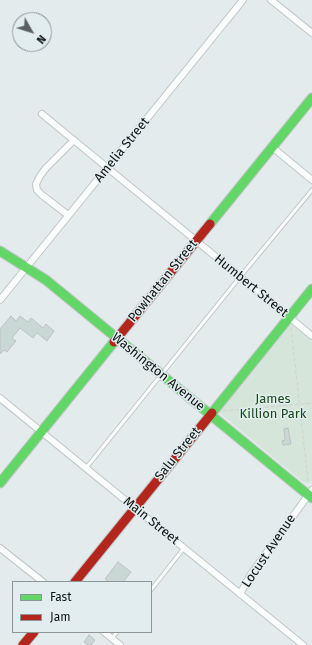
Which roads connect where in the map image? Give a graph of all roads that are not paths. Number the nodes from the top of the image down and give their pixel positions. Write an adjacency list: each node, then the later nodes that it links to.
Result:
1 (243, 0): 8 (street, Amelia Street)
2 (270, 0): 3 (street)
3 (312, 33)
4 (312, 98): 7 (street, Powhattan Street)
5 (42, 114): 6 (street, Humbert Street)
6 (74, 140): 8 (street, Humbert Street); 11 (street)
7 (272, 147): 9 (street); 12 (street, Powhattan Street)
8 (108, 167): 11 (street, Amelia Street); 12 (street, Humbert Street)
9 (312, 180)
10 (312, 190): 15 (lane)
11 (68, 215): 14 (street, Amelia Street)
12 (196, 241): 15 (street, Humbert Street); 20 (street, Powhattan Street)
13 (0, 251): 14 (street, Washington Avenue)
14 (26, 267): 17 (street, Amelia Street); 20 (street, Washington Avenue)
15 (240, 277): 18 (street, Humbert Street); 21 (lane)
16 (312, 289): 18 (street, Salu Street)
17 (0, 300)
18 (289, 317): 19 (street, Humbert Street); 23 (street, Salu Street)
19 (312, 336)
20 (117, 339): 21 (street, Washington Avenue); 24 (street, Powhattan Street)
21 (162, 375): 23 (street, Washington Avenue); 25 (lane)
22 (0, 398): 24 (street, Main Street)
23 (210, 415): 27 (street, Washington Avenue); 28 (street, Salu Street)
24 (42, 432): 25 (street, Main Street); 26 (street, Powhattan Street)
25 (86, 468): 28 (street, Main Street)
26 (0, 483)
27 (311, 494): 34 (street, Locust Avenue)
28 (135, 508): 30 (street, Main Street); 32 (street, Salu Street)
29 (0, 548): 31 (street)
30 (184, 548): 33 (lane); 34 (street, Main Street)
31 (42, 581)
32 (76, 581)
33 (152, 589)
34 (240, 594): 41 (street, Main Street)
35 (33, 633): 39 (street)
36 (105, 633): 38 (street)
37 (116, 633): 38 (lane)
38 (112, 638): 40 (street)
39 (23, 645)
40 (120, 645)
41 (303, 645)

